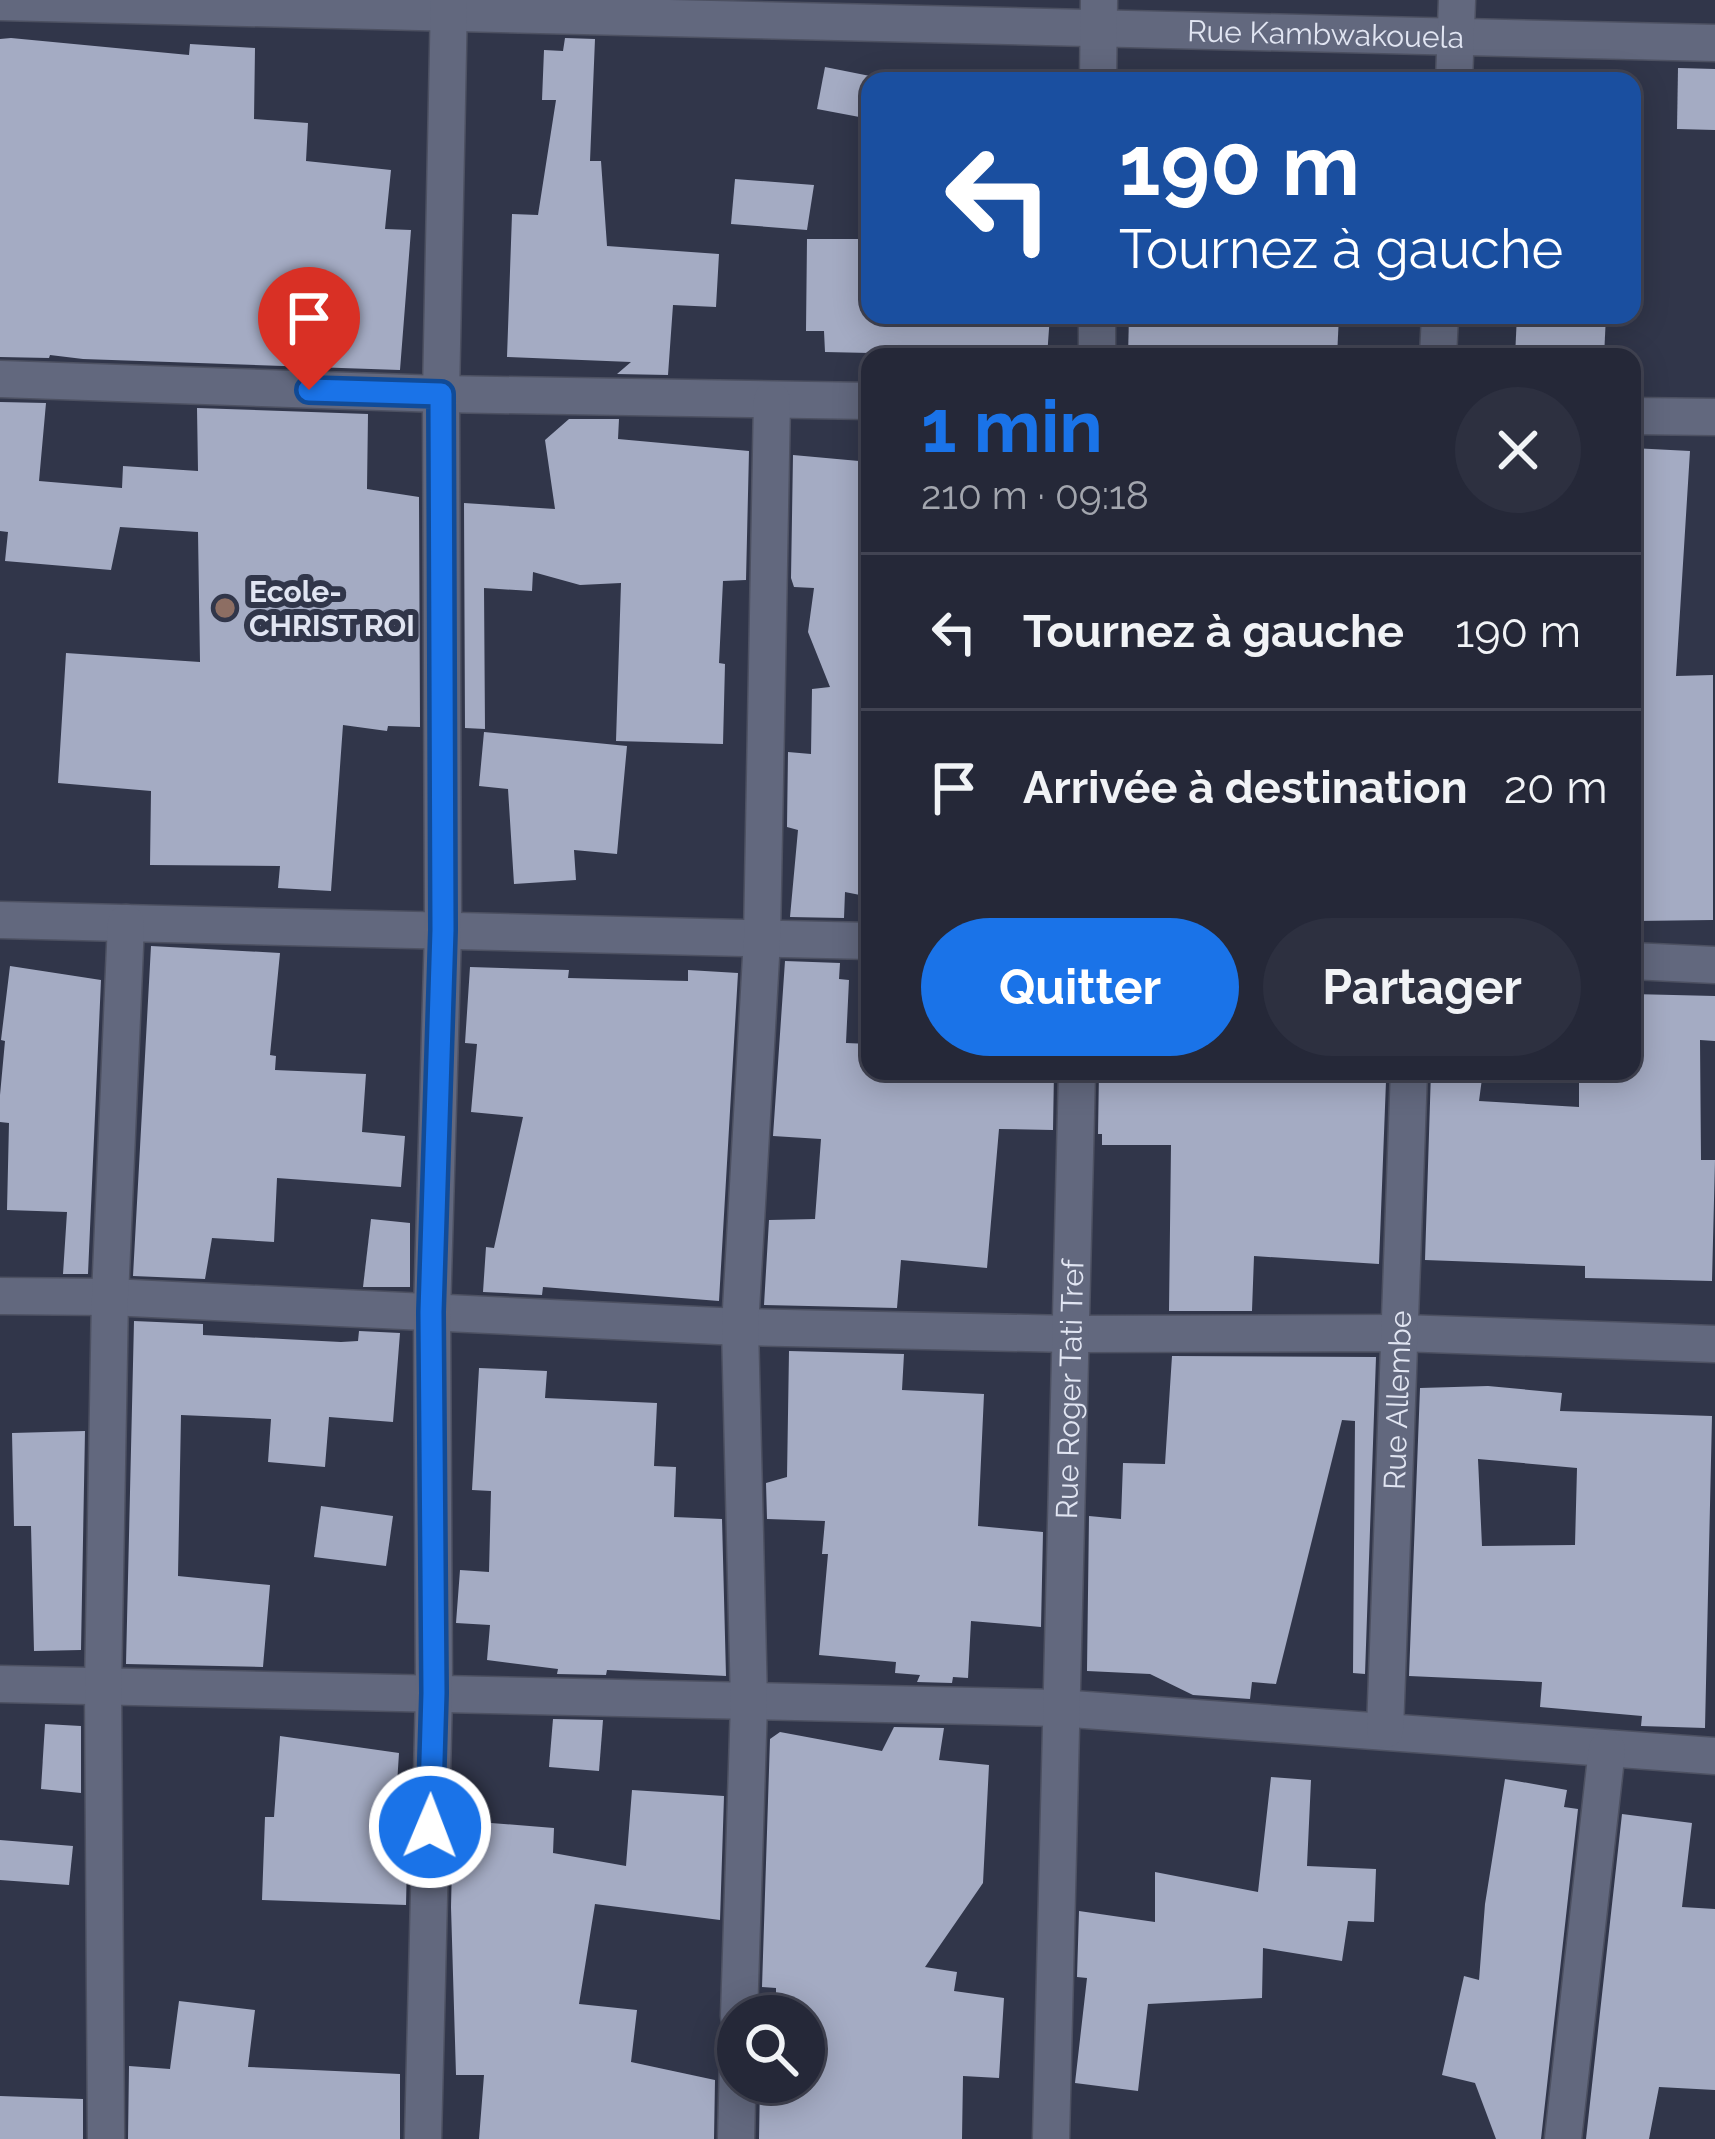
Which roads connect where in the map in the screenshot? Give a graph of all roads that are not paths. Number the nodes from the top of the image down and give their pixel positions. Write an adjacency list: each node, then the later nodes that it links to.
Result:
1 (0, 2): 2 (street, Rue Kambwakouela)
2 (449, 6): 3 (street, Rue Kambwakouela); 10 (street)
3 (764, 9): 4 (street, Rue Kambwakouela)
4 (1099, 13): 5 (street, Rue Kambwakouela); 7 (street)
5 (1457, 17): 6 (street, Rue Kambwakouela); 8 (street)
6 (1715, 43)
7 (1098, 72)
8 (1454, 72)
9 (0, 380): 10 (street)
10 (441, 394): 11 (street); 17 (street)
11 (772, 400): 12 (street); 18 (street)
12 (861, 400)
13 (1641, 416): 14 (street)
14 (1715, 417)
15 (0, 920): 16 (street)
16 (126, 923): 17 (street); 25 (street)
17 (443, 930): 18 (street); 26 (street)
18 (763, 939): 19 (street); 27 (street)
19 (861, 941)
20 (1641, 962): 21 (street)
21 (1715, 965)
22 (1078, 1080): 29 (street, Rue Roger Tati Tref)
23 (1409, 1080): 28 (street, Rue Allembe)
24 (0, 1296): 25 (street)
25 (110, 1298): 26 (street); 32 (street)
26 (431, 1312): 27 (street); 33 (street)
27 (740, 1327): 29 (street); 34 (street)
28 (1401, 1333): 29 (street); 30 (street); 36 (street, Rue Allembe)
29 (1071, 1334): 35 (street, Rue Roger Tati Tref)
30 (1715, 1344)
31 (0, 1684): 32 (street)
32 (104, 1688): 33 (street); 41 (street)
33 (434, 1693): 34 (street); 42 (street)
34 (749, 1703): 35 (street); 39 (street)
35 (1058, 1708): 36 (street); 44 (street, Rue Roger Tati Tref)
36 (1385, 1730): 37 (street)
37 (1607, 1749): 38 (street); 45 (street)
38 (1715, 1756)
39 (741, 1995)
40 (737, 2103): 43 (street)
41 (106, 2139)
42 (423, 2139)
43 (736, 2139)
44 (1051, 2139)
45 (1564, 2139)

